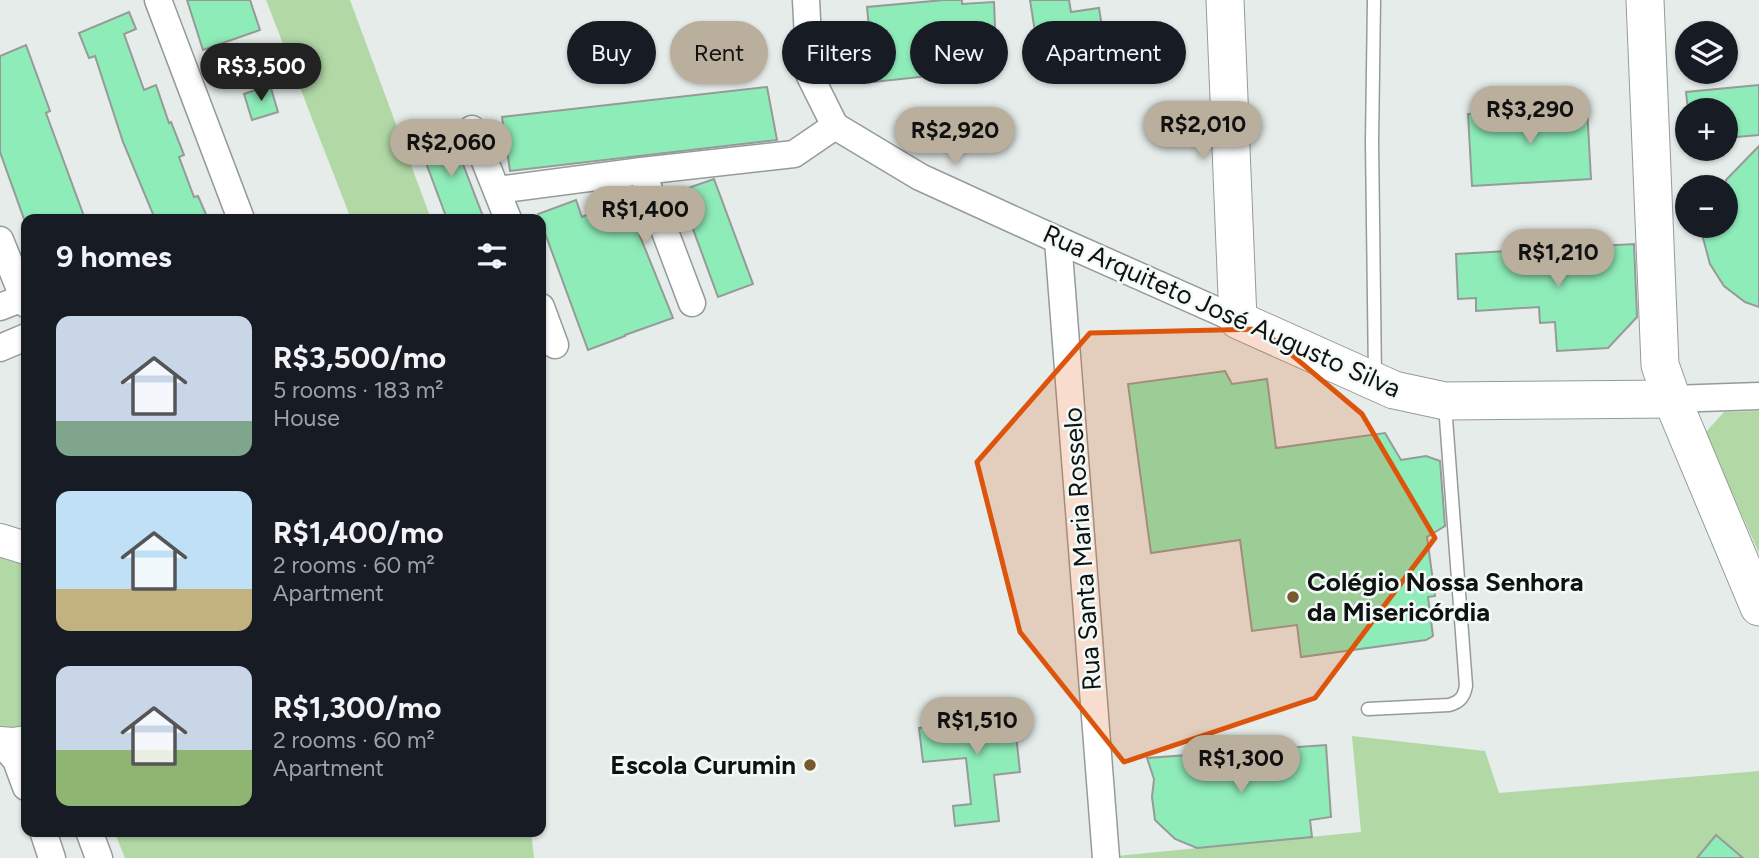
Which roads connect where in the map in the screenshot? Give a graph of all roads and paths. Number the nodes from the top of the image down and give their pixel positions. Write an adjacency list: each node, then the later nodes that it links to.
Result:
1 (158, 0): 10 (street)
2 (806, 0): 6 (street)
3 (1225, 0): 16 (main road)
4 (1374, 0): 21 (lane)
5 (1645, 0): 23 (main road)
6 (835, 125): 8 (street); 13 (street, Rua Arquiteto José Augusto Silva)
7 (472, 129): 9 (street)
8 (642, 171): 9 (street); 15 (street)
9 (497, 190): 11 (street)
10 (239, 214)
11 (506, 214)
12 (0, 240): 14 (street)
13 (1058, 240): 16 (street, Rua Arquiteto José Augusto Silva); 35 (street, Rua Santa Maria Rosselo)
14 (17, 303)
15 (692, 303)
16 (1238, 320): 21 (main road, Rua Arquiteto José Augusto Silva)
17 (546, 321): 19 (street)
18 (21, 339): 20 (street)
19 (555, 345)
20 (0, 348)
21 (1375, 381): 24 (main road, Rua Arquiteto José Augusto Silva)
22 (1759, 396): 23 (street, Rua Arquiteto José Augusto Silva)
23 (1672, 399): 24 (main road, Rua Arquiteto José Augusto Silva); 27 (main road)
24 (1445, 401): 28 (lane)
25 (0, 540): 26 (street)
26 (21, 546)
27 (1759, 607)
28 (1368, 709)
29 (9, 743): 30 (street)
30 (21, 774)
31 (45, 837): 33 (street)
32 (91, 837): 34 (street)
33 (52, 858)
34 (99, 858)
35 (1105, 858)

